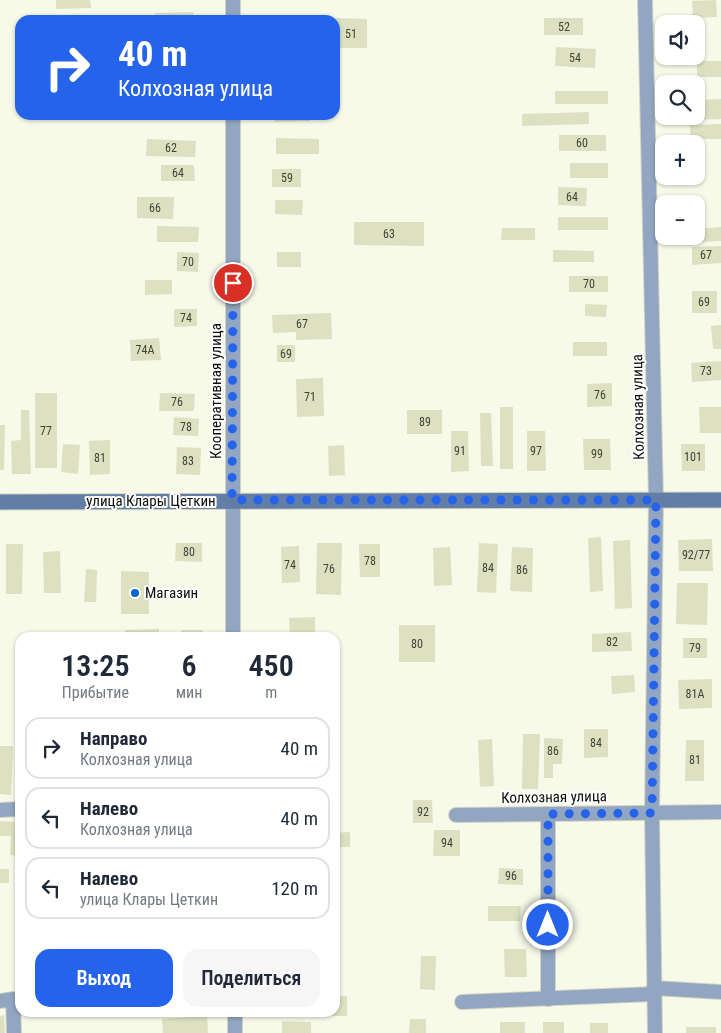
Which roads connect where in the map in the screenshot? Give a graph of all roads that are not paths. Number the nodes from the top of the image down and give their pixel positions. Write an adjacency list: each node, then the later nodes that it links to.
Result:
1 (233, 0): 3 (street)
2 (645, 0): 6 (street, Колхозная улица)
3 (233, 15)
4 (233, 120): 5 (street, Кооперативная улица)
5 (232, 500): 6 (main road, улица Клары Цеткин); 8 (main road, улица Клары Цеткин); 9 (street, Кооперативная улица)
6 (656, 500): 7 (main road, улица Клары Цеткин); 13 (street, Колхозная улица)
7 (721, 500)
8 (0, 502)
9 (233, 632)
10 (15, 809): 11 (street)
11 (0, 810)
12 (721, 812): 13 (street, Колхозная улица)
13 (652, 813): 14 (street, Колхозная улица); 16 (street, Колхозная улица)
14 (548, 814): 15 (street, Колхозная улица); 18 (street)
15 (456, 815)
16 (654, 991): 17 (street); 18 (street); 24 (street, Колхозная улица)
17 (721, 992)
18 (548, 999): 20 (street)
19 (0, 1001): 22 (street)
20 (462, 1002)
21 (235, 1017): 23 (street)
22 (14, 1033)
23 (235, 1033)
24 (655, 1033)

